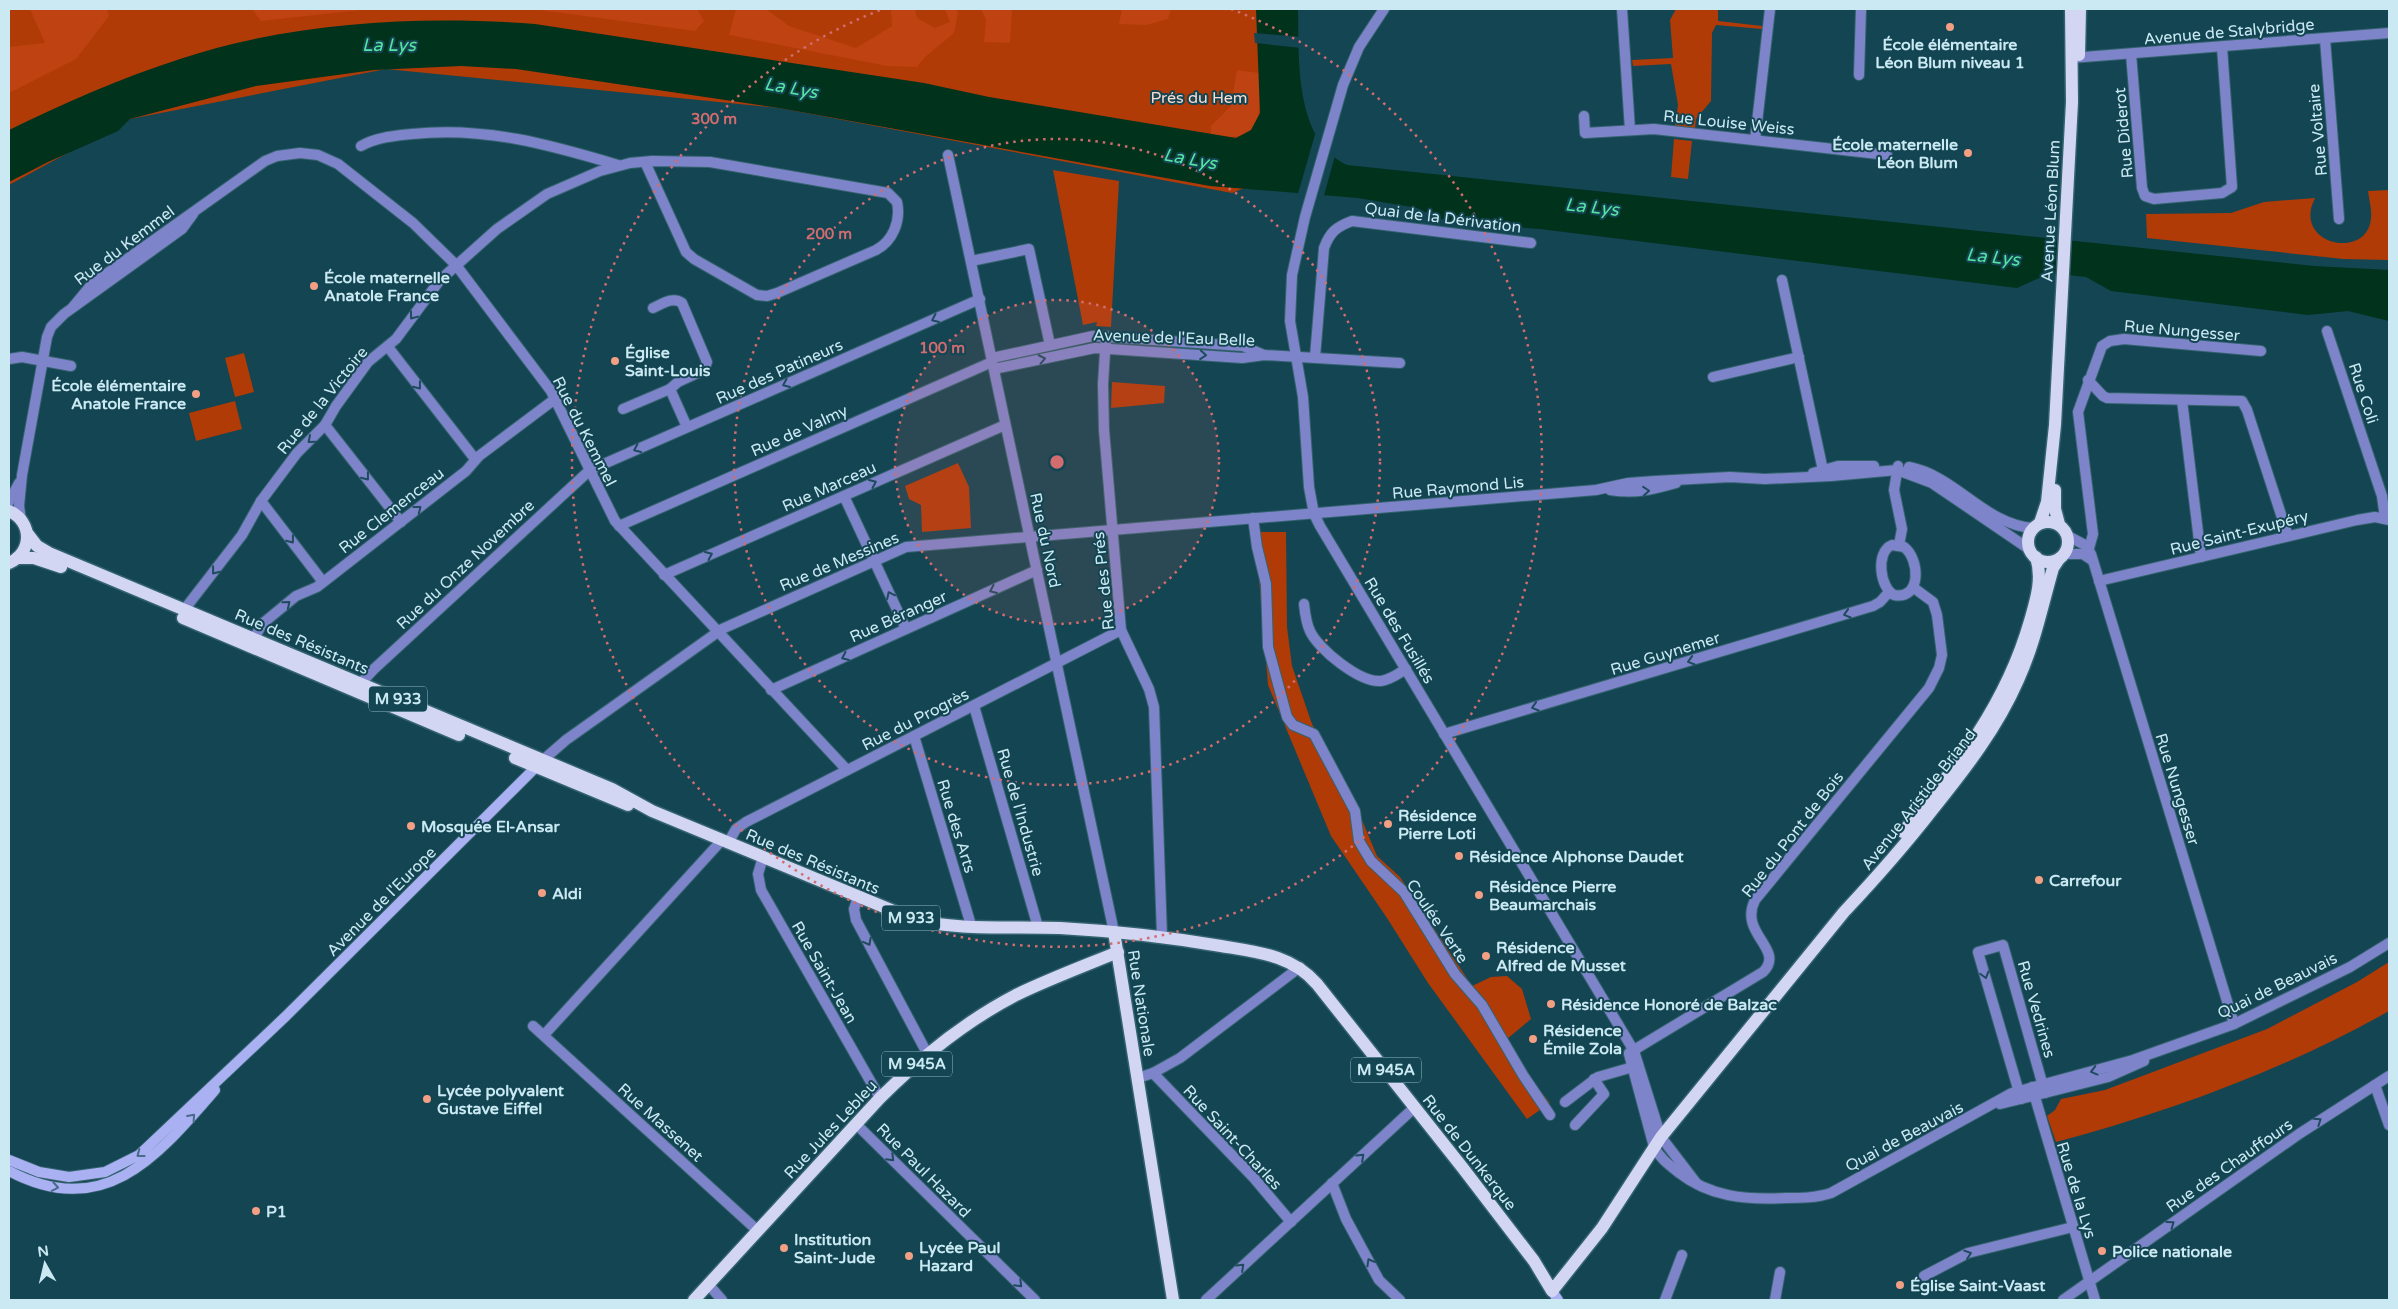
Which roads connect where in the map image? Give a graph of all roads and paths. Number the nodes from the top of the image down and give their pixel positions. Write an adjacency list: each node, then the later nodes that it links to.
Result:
1 (1384, 9): 35 (street, Rue des Fusillés)
2 (1622, 9): 14 (street)
3 (1770, 9): 15 (street)
4 (1861, 9): 12 (street)
5 (2071, 9): 11 (main road, Avenue Léon Blum)
6 (2080, 9): 11 (main road, Avenue Léon Blum)
7 (2389, 33): 8 (street, Avenue de Stalybridge)
8 (2325, 39): 9 (street, Avenue de Stalybridge); 21 (street, Rue Voltaire)
9 (2222, 47): 10 (street, Avenue de Stalybridge); 10 (street, Rue Diderot)
10 (2131, 54): 11 (street, Avenue de Stalybridge)
11 (2075, 57): 51 (main road, Avenue Léon Blum)
12 (1859, 75)
13 (1584, 116): 14 (street, Rue Louise Weiss)
14 (1630, 130): 15 (street, Rue Louise Weiss)
15 (1755, 140): 18 (street, Rue Louise Weiss)
16 (360, 146): 20 (street)
17 (948, 155): 23 (street, Rue du Nord)
18 (1887, 155)
19 (645, 162): 19 (street, Rue de la Victoire); 20 (street, Rue de la Victoire)
20 (619, 166): 24 (street, Rue de la Victoire)
21 (2339, 218)
22 (1531, 243): 36 (street, Quai de la Dérivation)
23 (971, 262): 26 (street, Rue du Nord); 30 (street)
24 (456, 266): 31 (street, Rue de la Victoire, one-way to 31); 39 (street, Rue du Kemmel); 46 (street, Rue du Kemmel)
25 (1782, 280): 37 (street)
26 (980, 299): 40 (street, Rue du Nord); 52 (street, Rue des Patineurs, one-way to 52)
27 (653, 308): 45 (street)
28 (2328, 331): 64 (street, Rue Coli)
29 (1106, 336): 30 (street, Avenue de l'Eau Belle); 32 (street, Rue des Prés); 34 (street, Avenue de l'Eau Belle)
30 (1050, 345): 40 (street, Avenue de l'Eau Belle)
31 (388, 348): 49 (street, Rue de la Victoire); 53 (street, one-way to 53)
32 (1105, 348): 34 (street, Avenue de l'Eau Belle, one-way to 34); 40 (street, Avenue de l'Eau Belle, one-way to 32); 70 (street, Rue des Prés)
33 (2261, 351): 44 (street, Rue Nungesser)
34 (1264, 354): 35 (street, Avenue de l'Eau Belle)
35 (1296, 356): 36 (street, Avenue de l'Eau Belle); 62 (street, Rue des Fusillés)
36 (1315, 357): 41 (street, Avenue de l'Eau Belle)
37 (1799, 357): 43 (street); 56 (street)
38 (9, 359): 39 (street)
39 (43, 360): 42 (street); 57 (street, Rue du Kemmel)
40 (993, 363): 50 (street, Rue du Nord); 69 (street, Rue de Valmy)
41 (1400, 363)
42 (70, 366)
43 (1713, 377)
44 (2088, 380): 47 (street); 78 (street, Rue Nungesser)
45 (670, 389): 48 (street); 52 (street)
46 (555, 399): 53 (street, Rue Clemenceau); 55 (street, Rue du Kemmel)
47 (2182, 400): 74 (street); 79 (street)
48 (623, 409)
49 (326, 425): 59 (street, Rue de la Victoire, one-way to 59); 66 (street, one-way to 66)
50 (1006, 425): 58 (street, Rue Marceau, one-way to 50); 72 (street, Rue du Nord)
51 (2055, 425): 67 (main road); 68 (main road)
52 (687, 427): 55 (street, Rue des Patineurs, one-way to 55)
53 (476, 459): 66 (street, Rue Clemenceau, one-way to 53)
54 (1898, 468): 56 (street, Rue Raymond Lis); 68 (street, Rue Raymond Lis); 75 (street); 76 (street, Rue Raymond Lis)
55 (590, 470): 69 (street, Rue du Kemmel); 96 (street, Rue du Onze Novembre)
56 (1824, 473): 62 (street, Rue Raymond Lis)
57 (22, 475): 60 (street, Rue du Kemmel); 65 (street, Rue du Kemmel)
58 (844, 496): 81 (street); 83 (street, Rue Marceau, one-way to 58)
59 (261, 501): 85 (street, one-way to 85); 89 (street, Rue de la Victoire, one-way to 89)
60 (9, 502)
61 (9, 511): 65 (main road)
62 (1314, 514): 63 (street, Rue de Messines); 95 (street, Rue des Fusillés)
63 (1253, 518): 70 (street, Rue de Messines); 133 (street, Coulée Verte)
64 (2387, 519): 74 (street, Rue Saint-Exupéry)
65 (21, 520): 71 (main road, Rue des Résistants)
66 (401, 522): 85 (street, Rue Clemenceau)
67 (2059, 524): 68 (main road); 73 (main road)
68 (2037, 525): 76 (main road)
69 (619, 526): 83 (street, Rue du Kemmel)
70 (1113, 529): 72 (street, Rue de Messines); 91 (street, Rue des Prés)
71 (27, 533): 80 (main road); 89 (main road, Rue des Résistants / M 933)
72 (1030, 536): 81 (street, Rue de Messines); 82 (street, Rue du Nord)
73 (2068, 536): 77 (main road); 78 (street)
74 (2288, 536): 79 (street, Rue Saint-Exupéry)
75 (1899, 545): 86 (street); 87 (street)
76 (2032, 553): 77 (main road); 106 (main road, Avenue Aristide Briand)
77 (2062, 556): 78 (street); 106 (main road, Avenue Aristide Briand)
78 (2090, 556): 84 (street, Rue Nungesser)
79 (2201, 557): 84 (street, Rue Saint-Exupéry)
80 (13, 561): 93 (main road, Rue des Résistants)
81 (873, 561): 90 (street, one-way to 81); 92 (street, Rue de Messines)
82 (1037, 570): 90 (street, Rue Béranger, one-way to 90); 94 (street, Rue du Nord)
83 (664, 575): 92 (street, Rue du Kemmel)
84 (2100, 581): 114 (street, Rue Nungesser)
85 (324, 582): 93 (street, Rue Clemenceau, one-way to 85)
86 (1914, 588): 87 (street); 117 (street, Rue du Pont de Bois)
87 (1889, 592): 99 (street, Rue Guynemer, one-way to 99)
88 (1304, 604): 95 (street)
89 (184, 610): 93 (main road, Rue des Résistants / M 933)
90 (906, 629): 97 (street, Rue Béranger, one-way to 97)
91 (1121, 630): 94 (street, Rue du Progrès); 110 (street, Rue des Prés)
92 (717, 632): 97 (street, Rue du Kemmel); 101 (street, Rue de Messines)
93 (251, 642): 96 (main road, Rue des Résistants / M 933); 101 (main road, Rue des Résistants)
94 (1058, 664): 98 (street, Rue du Progrès); 109 (street, Rue du Nord)
95 (1406, 669): 99 (street, Rue des Fusillés)
96 (361, 683): 101 (main road, Rue des Résistants / M 933)
97 (771, 690): 102 (street, Rue du Kemmel)
98 (974, 706): 100 (street, Rue du Progrès); 108 (street, Rue de l'Industrie)
99 (1444, 734): 117 (street, Rue des Fusillés)
100 (914, 736): 102 (street, Rue du Progrès); 107 (street, Rue des Arts)
101 (540, 763): 103 (main road, Rue des Résistants / M 933); 119 (street, Avenue de l'Europe)
102 (847, 770): 103 (street, Rue du Progrès)
103 (725, 842): 104 (main road, Rue des Résistants / M 933); 116 (street)
104 (763, 857): 105 (main road, Rue des Résistants / M 933); 129 (street, Rue Saint-Jean)
105 (858, 897): 107 (main road, Rue des Résistants / M 933); 118 (street, one-way to 118)
106 (1844, 912): 137 (main road, Avenue Aristide Briand)
107 (971, 925): 108 (main road, Rue des Résistants / M 933)
108 (1038, 927): 109 (main road, Rue des Résistants / M 933)
109 (1114, 932): 110 (main road, Rue de Dunkerque / M 945A); 112 (main road, Rue Nationale)
110 (1162, 936): 113 (main road, Rue de Dunkerque / M 945A)
111 (2389, 943): 114 (street, Quai de Beauvais)
112 (1118, 952): 118 (main road, Rue Jules Lebleu / M 945A); 123 (main road, Rue Nationale)
113 (1300, 967): 121 (street); 131 (main road, Rue de Dunkerque / M 945A)
114 (2234, 1024): 126 (street, Quai de Beauvais)
115 (533, 1026): 116 (street, Rue Massenet)
116 (544, 1035): 143 (street, Rue Massenet)
117 (1631, 1052): 120 (street, Rue des Fusillés)
118 (928, 1055): 129 (main road, Rue Jules Lebleu / M 945A)
119 (239, 1061): 138 (street, Avenue de l'Europe, one-way to 138); 139 (street, Avenue de l'Europe, one-way to 119)
120 (1637, 1066): 124 (street); 137 (street, Rue des Fusillés)
121 (1153, 1073): 123 (street); 141 (street, Rue Saint-Charles)
122 (2389, 1076): 125 (street, Rue des Chauffours)
123 (1138, 1078): 153 (main road, Rue Nationale)
124 (1594, 1079): 130 (street); 135 (street)
125 (2375, 1085): 132 (street); 147 (street, Rue des Chauffours, one-way to 125)
126 (2044, 1089): 127 (street, Quai de Beauvais); 128 (street, Rue Vedrines, one-way to 128)
127 (2033, 1092): 128 (street, Quai de Beauvais); 142 (street, Rue de la Lys)
128 (2020, 1095): 137 (street, Quai de Beauvais)
129 (880, 1098): 134 (main road, Rue Jules Lebleu / M 945A)
130 (1565, 1102)
131 (1415, 1107): 140 (street, one-way to 131); 149 (main road, Rue de Dunkerque / M 945A)
132 (2387, 1112): 136 (street)
133 (1550, 1114)
134 (856, 1124): 143 (main road, Rue Jules Lebleu / M 945A); 152 (street, Rue Paul Hazard, one-way to 152)
135 (1575, 1125)
136 (2389, 1125)
137 (1657, 1142): 149 (main road, Avenue Aristide Briand)
138 (9, 1160)
139 (9, 1171)
140 (1332, 1184): 141 (street); 155 (street, one-way to 140)
141 (1290, 1222): 154 (street, one-way to 141)
142 (2073, 1227): 146 (street, one-way to 142); 147 (street, Rue de la Lys)
143 (758, 1231): 148 (main road, Rue Jules Lebleu / M 945A)
144 (1682, 1255): 156 (street)
145 (1780, 1272): 157 (street)
146 (1924, 1276)
147 (2089, 1283): 158 (street, Rue des Chauffours); 159 (street, Rue de la Lys)
148 (708, 1284): 150 (main road, Rue Jules Lebleu / M 945A); 151 (street)
149 (1555, 1296)
150 (694, 1300)
151 (722, 1300)
152 (1035, 1300)
153 (1173, 1300)
154 (1206, 1300)
155 (1400, 1300)
156 (1665, 1300)
157 (1775, 1300)
158 (2064, 1300)
159 (2094, 1300)

